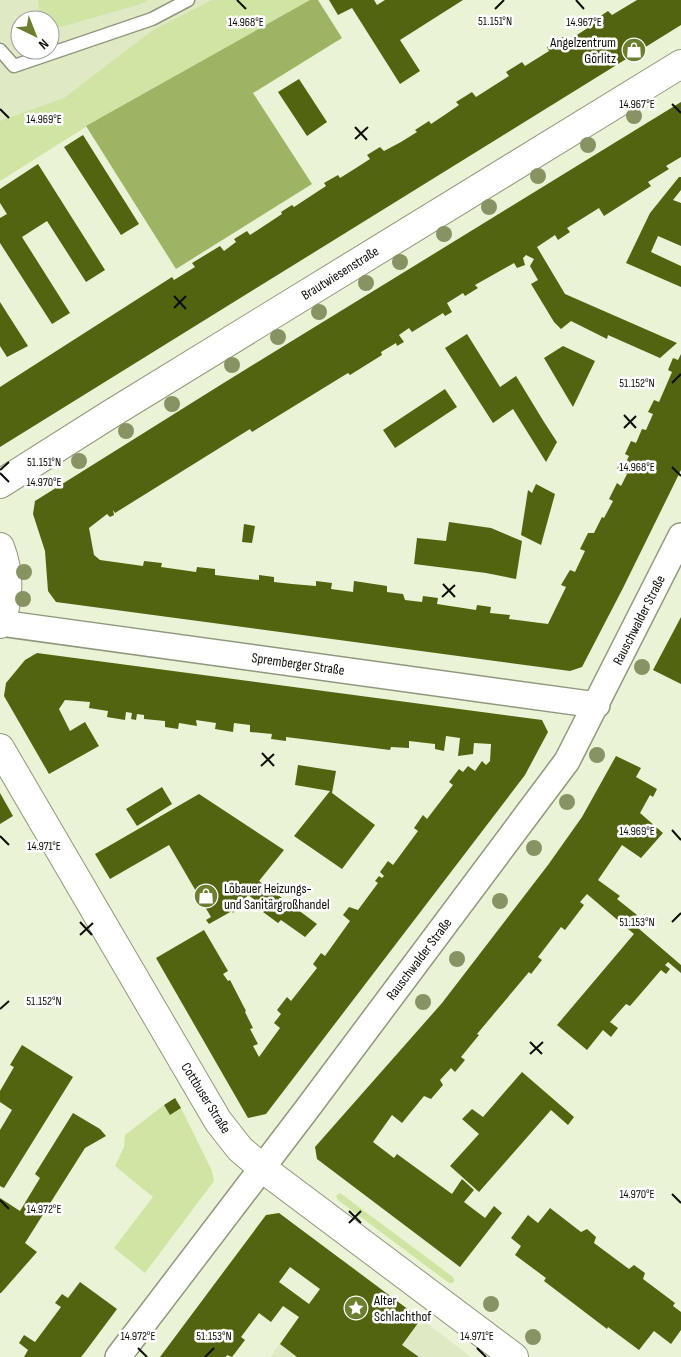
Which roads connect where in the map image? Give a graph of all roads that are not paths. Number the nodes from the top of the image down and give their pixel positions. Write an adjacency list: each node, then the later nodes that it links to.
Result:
1 (188, 0): 2 (lane)
2 (0, 50)
3 (681, 64): 4 (main road, Brautwiesenstraße)
4 (0, 484)
5 (681, 536): 8 (street, Rauschwalder Straße)
6 (0, 547): 7 (main road)
7 (0, 623): 8 (street, Spremberger Straße)
8 (596, 705): 10 (street, Rauschwalder Straße)
9 (0, 748): 10 (main road, Cottbuser Straße)
10 (262, 1168): 11 (street, Rauschwalder Straße); 12 (main road, Cottbuser Straße)
11 (118, 1357)
12 (514, 1357)

